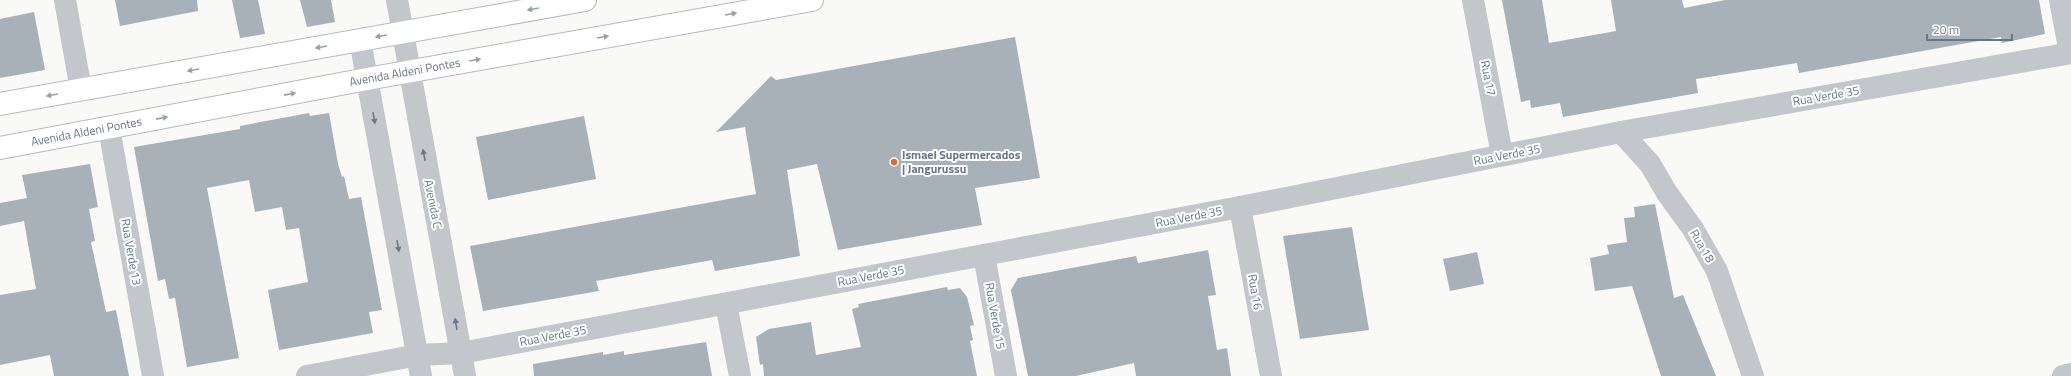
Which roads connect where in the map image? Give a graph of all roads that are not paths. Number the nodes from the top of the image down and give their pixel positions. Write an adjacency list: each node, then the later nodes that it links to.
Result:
1 (65, 0): 12 (street)
2 (396, 0): 7 (street, Avenida C)
3 (585, 0): 7 (main road, one-way to 7)
4 (812, 0): 10 (main road, Avenida Aldeni Pontes, one-way to 4)
5 (1473, 0): 17 (street, Rua 17)
6 (2060, 0): 9 (street)
7 (402, 32): 8 (main road, one-way to 8); 10 (street, Avenida C)
8 (360, 40): 11 (street); 12 (main road, one-way to 12)
9 (2070, 53): 15 (street, Rua Verde 35)
10 (409, 72): 11 (main road, Avenida Aldeni Pontes); 21 (street, Avenida C, one-way to 10)
11 (367, 79): 14 (main road, Avenida Aldeni Pontes, one-way to 11); 22 (street, one-way to 22)
12 (82, 90): 13 (main road, one-way to 13)
13 (0, 104)
14 (109, 128): 16 (main road, Avenida Aldeni Pontes); 24 (street, Rua Verde 13)
15 (1621, 132): 17 (street, Rua Verde 35); 30 (street, Rua 18)
16 (0, 148)
17 (1502, 155): 18 (street, Rua Verde 35)
18 (1240, 207): 19 (street, Rua Verde 35); 29 (street, Rua 16)
19 (984, 255): 20 (street, Rua Verde 35); 28 (street, Rua Verde 15)
20 (726, 304): 21 (street, Rua Verde 35); 27 (street)
21 (461, 353): 22 (street, Rua Verde 35); 26 (street, Avenida C)
22 (420, 366): 25 (street, Rua Verde 35)
23 (2071, 374): 31 (street)
24 (153, 376)
25 (308, 376)
26 (465, 376)
27 (740, 376)
28 (1006, 376)
29 (1271, 376)
30 (1753, 376)
31 (2063, 376)

